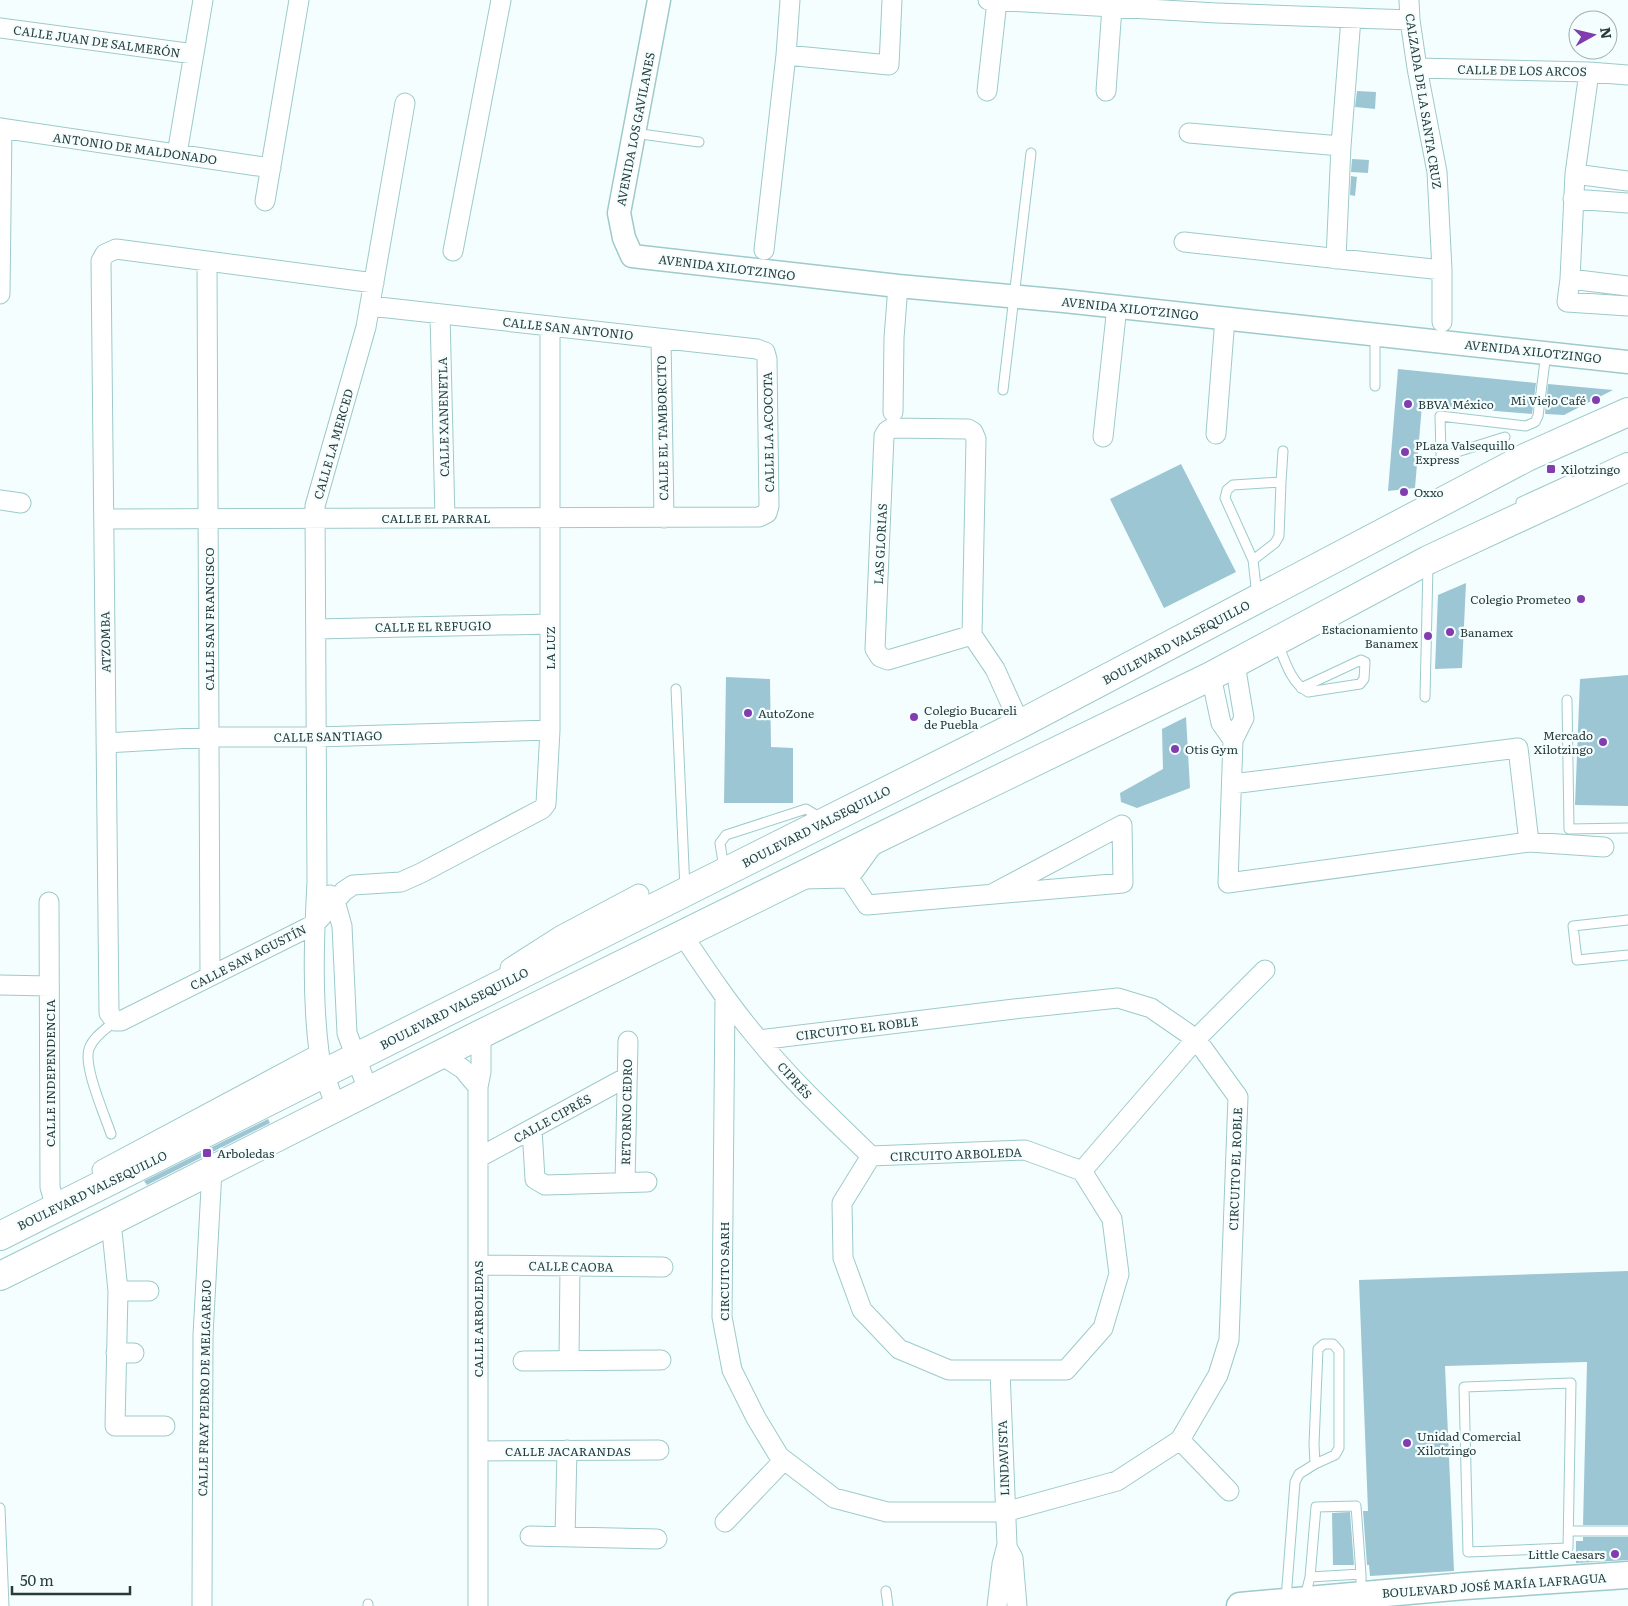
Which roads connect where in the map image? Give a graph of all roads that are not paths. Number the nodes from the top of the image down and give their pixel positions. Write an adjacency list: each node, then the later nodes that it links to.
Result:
1 (203, 0): 15 (street)
2 (299, 0): 30 (street)
3 (501, 0): 38 (street)
4 (658, 0): 24 (street, AVENIDA LOS GAVILANES)
5 (790, 0): 16 (street)
6 (892, 0): 16 (street)
7 (988, 0): 8 (street)
8 (997, 0): 11 (street); 20 (street)
9 (1409, 0): 13 (street, CALZADA DE LA SANTA CRUZ)
10 (1218, 6): 11 (street); 12 (street)
11 (1112, 7): 21 (street)
12 (1351, 18): 13 (street); 27 (street)
13 (1410, 20): 17 (street, CALZADA DE LA SANTA CRUZ)
14 (0, 28): 15 (street, CALLE JUAN DE SALMERÓN)
15 (194, 54): 29 (street)
16 (786, 55): 37 (street)
17 (1417, 68): 18 (street, CALLE DE LOS ARCOS); 42 (street, CALZADA DE LA SANTA CRUZ)
18 (1589, 72): 19 (street, CALLE DE LOS ARCOS); 31 (street)
19 (1628, 75)
20 (988, 91)
21 (1106, 91)
22 (405, 103): 44 (street, CALLE LA MERCED)
23 (1, 128): 29 (street, ANTONIO DE MALDONADO); 47 (street)
24 (634, 133): 26 (lane); 39 (street, AVENIDA LOS GAVILANES)
25 (1189, 133): 27 (street)
26 (698, 142)
27 (1341, 146): 40 (street)
28 (1031, 153): 48 (lane)
29 (178, 154): 30 (street, ANTONIO DE MALDONADO)
30 (271, 168): 34 (street)
31 (1575, 174): 32 (street); 33 (street)
32 (1628, 181)
33 (1573, 199): 35 (street); 43 (street)
34 (265, 201)
35 (1628, 203)
36 (1184, 242): 40 (street)
37 (764, 250)
38 (453, 251)
39 (632, 256): 45 (street, AVENIDA XILOTZINGO)
40 (1336, 259): 42 (street)
41 (207, 261): 44 (street); 80 (street, CALLE SAN FRANCISCO); 82 (street, ATZOMBA)
42 (1442, 270): 54 (street, CALZADA DE LA SANTA CRUZ)
43 (1570, 279): 46 (street); 51 (street)
44 (374, 283): 49 (street, CALLE LA MERCED)
45 (898, 286): 48 (street, AVENIDA XILOTZINGO); 63 (street)
46 (1628, 286)
47 (0, 294)
48 (1014, 297): 50 (street, AVENIDA XILOTZINGO); 62 (lane)
49 (370, 306): 52 (street, CALLE SAN ANTONIO); 81 (street, CALLE LA MERCED)
50 (1117, 306): 53 (street, AVENIDA XILOTZINGO); 66 (street)
51 (1628, 306)
52 (440, 315): 55 (street, CALLE SAN ANTONIO); 77 (street, CALLE XANENETLA)
53 (1225, 318): 56 (street, AVENIDA XILOTZINGO); 65 (street)
54 (1442, 322)
55 (550, 326): 57 (street, CALLE SAN ANTONIO); 78 (street, LA LUZ)
56 (1375, 334): 59 (street, AVENIDA XILOTZINGO); 61 (lane)
57 (661, 339): 58 (street, CALLE SAN ANTONIO); 79 (street, CALLE EL TAMBORCITO)
58 (765, 352): 76 (street, CALLE LA ACOCOTA)
59 (1546, 353): 60 (street, AVENIDA XILOTZINGO); 67 (lane)
60 (1628, 362)
61 (1374, 386)
62 (1003, 390)
63 (894, 412)
64 (1628, 412): 85 (main road, BOULEVARD VALSEQUILLO)
65 (1216, 434)
66 (1103, 438)
67 (1505, 438)
68 (1283, 451): 72 (lane)
69 (1628, 467): 84 (main road)
70 (1515, 474): 108 (lane)
71 (1575, 477): 75 (lane)
72 (1281, 482): 83 (lane); 83 (lane)
73 (0, 500): 74 (street)
74 (21, 503)
75 (1512, 506)
76 (767, 513): 79 (street, CALLE EL PARRAL)
77 (445, 518): 78 (street, CALLE EL PARRAL); 81 (street, CALLE EL PARRAL)
78 (550, 518): 79 (street, CALLE EL PARRAL); 86 (street, LA LUZ)
79 (664, 518)
80 (208, 519): 81 (street, CALLE EL PARRAL); 82 (street, CALLE EL PARRAL); 99 (street, CALLE SAN FRANCISCO)
81 (315, 519): 87 (street, CALLE LA MERCED)
82 (104, 520): 102 (street, ATZOMBA)
83 (1253, 560): 85 (lane)
84 (1428, 560): 89 (main road); 94 (lane)
85 (1258, 599): 97 (main road, BOULEVARD VALSEQUILLO)
86 (550, 624): 87 (street, CALLE EL REFUGIO); 98 (street, LA LUZ)
87 (316, 629): 100 (street, CALLE LA MERCED)
88 (972, 635): 88 (street, LAS GLORIAS); 97 (street)
89 (1277, 641): 90 (main road); 92 (lane)
90 (1235, 664): 91 (main road); 101 (street)
91 (1210, 676): 101 (street); 105 (main road)
92 (1301, 688): 92 (lane)
93 (676, 689): 113 (lane)
94 (1425, 697)
95 (1566, 700): 104 (lane)
96 (1122, 709): 138 (lane)
97 (1020, 724): 108 (main road, BOULEVARD VALSEQUILLO)
98 (550, 730): 100 (street, CALLE SANTIAGO); 112 (street, LA LUZ)
99 (209, 737): 100 (street, CALLE SANTIAGO); 102 (street, CALLE SANTIAGO); 125 (street, CALLE SAN FRANCISCO)
100 (316, 737): 111 (street, CALLE LA MERCED)
101 (1233, 740): 103 (street)
102 (106, 743): 129 (street, ATZOMBA)
103 (1232, 784): 106 (street); 106 (street)
104 (1628, 828)
105 (878, 838): 109 (street); 110 (main road)
106 (1529, 842): 107 (street)
107 (1604, 847)
108 (732, 874): 113 (main road, BOULEVARD VALSEQUILLO)
109 (849, 878): 110 (street); 115 (street)
110 (795, 880): 121 (main road)
111 (317, 882): 116 (street); 120 (street, CALLE LA MERCED)
112 (401, 882): 116 (street, CALLE SAN AGUSTÍN)
113 (685, 892): 124 (main road, BOULEVARD VALSEQUILLO)
114 (639, 894): 124 (street)
115 (992, 894): 115 (street)
116 (335, 901): 120 (street, CALLE SAN AGUSTÍN); 135 (street)
117 (49, 902): 127 (street)
118 (652, 920): 135 (lane)
119 (1628, 920): 122 (lane)
120 (315, 924): 125 (street, CALLE SAN AGUSTÍN); 136 (street, CALLE LA MERCED)
121 (682, 934): 128 (street); 130 (main road)
122 (1628, 955)
123 (1265, 970): 131 (street)
124 (512, 973): 135 (main road, BOULEVARD VALSEQUILLO)
125 (210, 976): 129 (street, CALLE SAN AGUSTÍN)
126 (0, 985): 127 (street, CALLE INDEPENDENCIA)
127 (49, 986): 150 (street, CALLE INDEPENDENCIA)
128 (725, 998): 132 (street, CIPRÉS); 170 (street, CIRCUITO SARH)
129 (115, 1021): 142 (lane)
130 (481, 1034): 134 (main road); 139 (street, CALLE ARBOLEDAS)
131 (1196, 1039): 132 (street, CIRCUITO EL ROBLE); 146 (street); 166 (street, CIRCUITO EL ROBLE)
132 (759, 1040): 143 (street, CIPRÉS)
133 (628, 1041): 137 (street, RETORNO CEDRO)
134 (440, 1054): 138 (main road); 139 (street)
135 (358, 1061): 136 (main road, BOULEVARD VALSEQUILLO); 138 (street)
136 (324, 1069): 140 (street, CALLE LA MERCED); 147 (street); 150 (main road, BOULEVARD VALSEQUILLO); 153 (lane)
137 (627, 1077): 141 (street, CALLE CIPRÉS); 149 (street, RETORNO CEDRO)
138 (367, 1087): 140 (main road)
139 (478, 1087): 144 (street, CALLE ARBOLEDAS)
140 (335, 1104): 145 (main road); 155 (lane)
141 (532, 1129): 144 (street, CALLE CIPRÉS); 149 (street, RETORNO CEDRO)
142 (111, 1134)
143 (871, 1156): 146 (street, CIRCUITO ARBOLEDA); 164 (street, CIRCUITO ARBOLEDA)
144 (478, 1158): 154 (street, CALLE ARBOLEDAS)
145 (212, 1170): 151 (main road); 187 (street, CALLE FRAY PEDRO DE MELGAREJO)
146 (1082, 1171): 164 (street, CIRCUITO ARBOLEDA)
147 (86, 1179)
148 (647, 1182): 149 (street, RETORNO CEDRO)
149 (625, 1183)
150 (56, 1208): 152 (main road, BOULEVARD VALSEQUILLO)
151 (111, 1221): 158 (main road); 159 (street)
152 (0, 1236)
153 (0, 1244)
154 (478, 1265): 156 (street, CALLE CAOBA); 169 (street, CALLE ARBOLEDAS)
155 (0, 1266)
156 (570, 1266): 157 (street, CALLE CAOBA); 161 (street)
157 (663, 1267)
158 (0, 1276)
159 (118, 1291): 160 (street); 165 (street)
160 (149, 1292)
161 (568, 1360): 162 (street); 163 (street)
162 (661, 1360)
163 (523, 1361)
164 (1000, 1371): 174 (street, LINDAVISTA)
165 (165, 1426)
166 (1180, 1440): 172 (street); 174 (street, CIRCUITO EL ROBLE)
167 (567, 1450): 168 (street, CALLE JACARANDAS); 169 (street, CALLE JACARANDAS); 179 (street)
168 (659, 1450)
169 (478, 1451): 188 (street, CALLE ARBOLEDAS)
170 (784, 1460): 174 (street, CIRCUITO SARH); 175 (street)
171 (1316, 1464): 171 (lane); 185 (lane)
172 (1228, 1491)
173 (0, 1508): 186 (lane)
174 (1005, 1512): 181 (street, LINDAVISTA)
175 (725, 1522)
176 (1569, 1531): 176 (lane); 177 (lane)
177 (1628, 1531)
178 (530, 1536): 179 (street)
179 (565, 1537): 180 (street)
180 (657, 1539)
181 (1007, 1546): 190 (street, LINDAVISTA); 191 (street, LINDAVISTA)
182 (1628, 1576): 183 (main road, BOULEVARD JOSÉ MARÍA LAFRAGUA)
183 (1361, 1585): 185 (main road, BOULEVARD JOSÉ MARÍA LAFRAGUA); 185 (lane)
184 (886, 1591): 189 (lane)
185 (1300, 1593): 192 (main road, BOULEVARD JOSÉ MARÍA LAFRAGUA)
186 (4, 1606)
187 (202, 1606)
188 (478, 1606)
189 (888, 1606)
190 (997, 1606)
191 (1017, 1606)
192 (1240, 1606)

